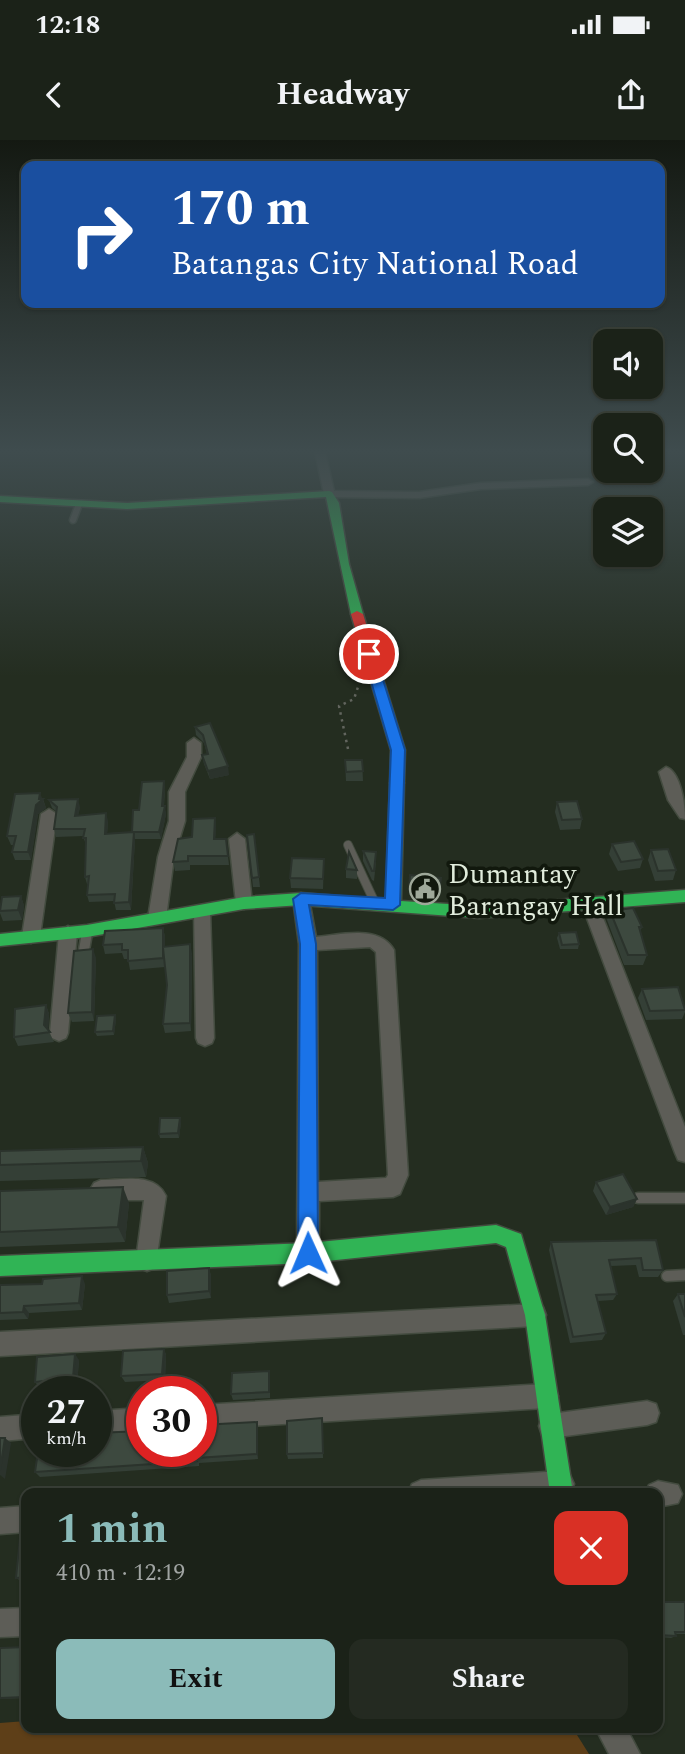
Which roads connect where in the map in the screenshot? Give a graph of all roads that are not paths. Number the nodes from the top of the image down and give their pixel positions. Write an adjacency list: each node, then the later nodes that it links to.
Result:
1 (338, 527): 12 (street)
2 (194, 743): 15 (street)
3 (666, 772): 5 (street)
4 (49, 814): 18 (street)
5 (685, 814)
6 (237, 839): 10 (street)
7 (348, 845): 11 (lane)
8 (685, 896): 13 (street)
9 (301, 899): 10 (street); 11 (street); 20 (street)
10 (244, 903): 14 (street)
11 (375, 903): 12 (street)
12 (393, 905): 13 (street)
13 (590, 905): 24 (street)
14 (202, 911): 15 (street); 23 (street)
15 (157, 918): 16 (street)
16 (87, 931): 17 (street); 21 (lane)
17 (68, 933): 18 (street); 22 (street)
18 (30, 936): 19 (street)
19 (0, 940)
20 (308, 944): 26 (street); 26 (street)
21 (84, 950)
22 (59, 1033)
23 (205, 1038)
24 (685, 1153)
25 (77, 1191): 30 (street)
26 (307, 1192): 29 (street)
27 (685, 1198): 28 (lane)
28 (638, 1199)
29 (308, 1253): 30 (street); 34 (street)
30 (147, 1260): 31 (street)
31 (0, 1267)
32 (685, 1275): 33 (lane)
33 (667, 1276)
34 (535, 1315): 35 (street); 36 (street)
35 (0, 1344)
36 (546, 1396): 38 (street); 39 (street)
37 (647, 1413): 39 (street)
38 (217, 1416)
39 (551, 1426): 42 (street)
40 (21, 1427): 41 (street)
41 (0, 1429)
42 (561, 1488)
43 (21, 1519): 44 (street)
44 (0, 1521)
45 (21, 1622): 46 (street)
46 (0, 1623)
47 (613, 1733): 48 (street)
48 (625, 1754)

